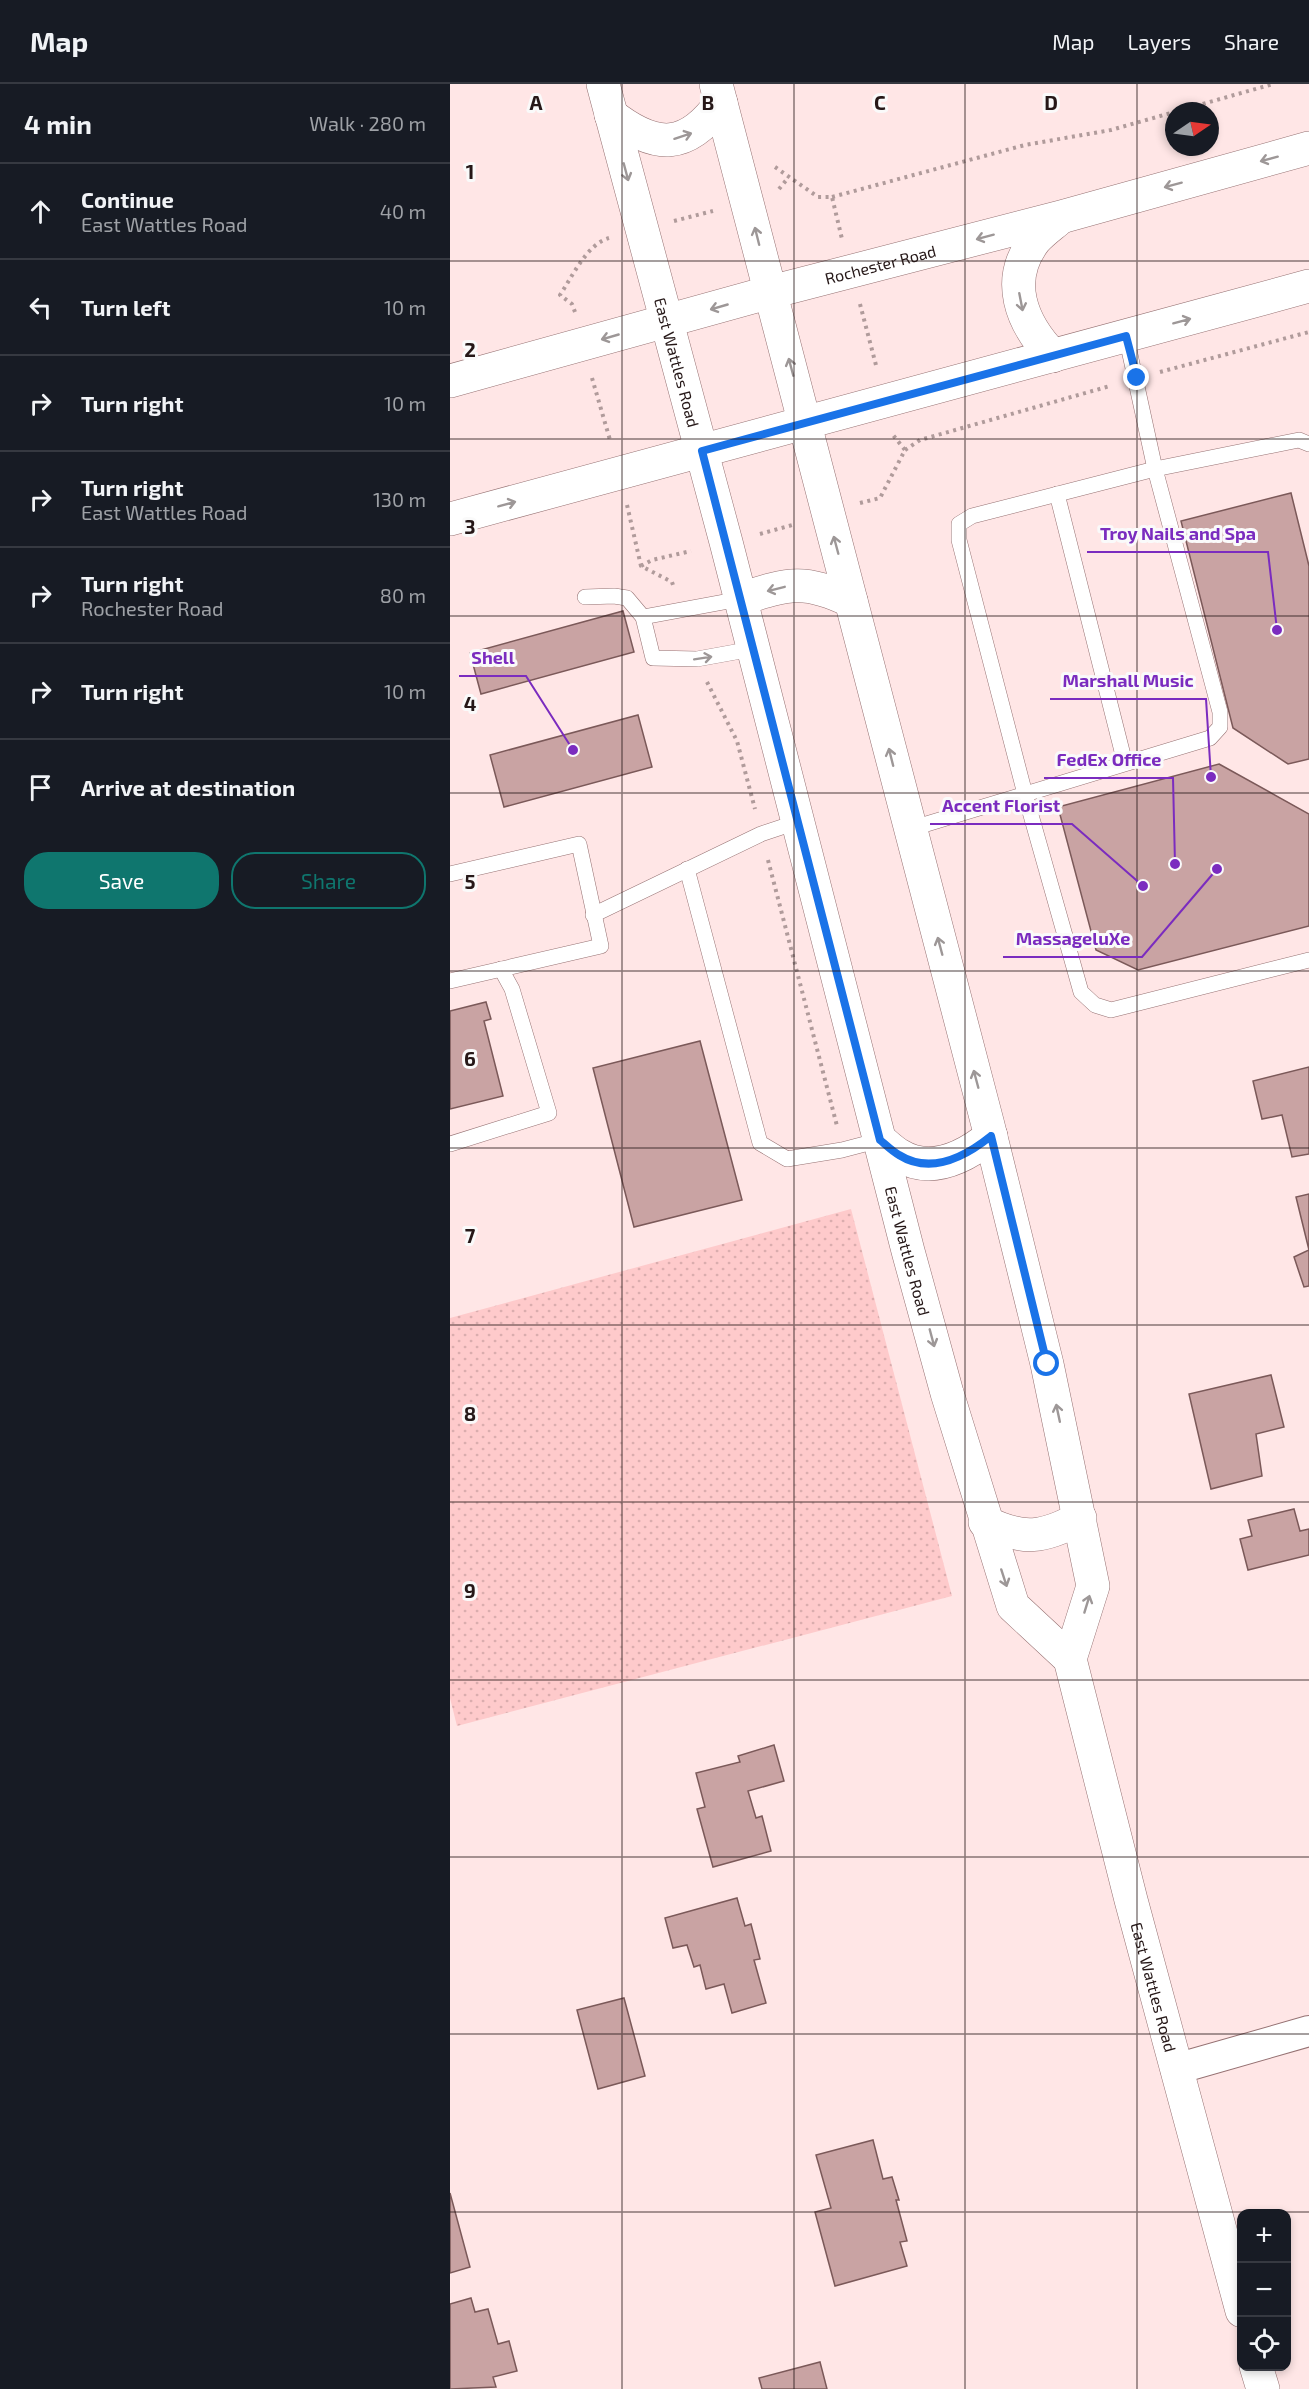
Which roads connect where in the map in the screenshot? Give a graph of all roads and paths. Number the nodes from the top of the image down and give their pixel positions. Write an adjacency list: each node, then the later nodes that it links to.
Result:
1 (603, 84): 4 (main road, East Wattles Road)
2 (1272, 84): 7 (path)
3 (719, 93): 4 (main road, one-way to 3); 14 (main road, one-way to 3)
4 (611, 116): 17 (main road, East Wattles Road, one-way to 17)
5 (1309, 148): 9 (main road, Rochester Road, one-way to 9)
6 (774, 165): 7 (path)
7 (832, 197): 10 (path)
8 (716, 210): 11 (path)
9 (1061, 217): 14 (main road, Rochester Road, one-way to 14); 20 (main road, one-way to 20)
10 (837, 218)
11 (664, 223)
12 (603, 239): 16 (path)
13 (1309, 286): 19 (main road, one-way to 13)
14 (771, 292): 17 (main road, Rochester Road, one-way to 17); 26 (main road, one-way to 14)
15 (860, 302): 21 (path)
16 (572, 304)
17 (667, 322): 24 (main road, Rochester Road, one-way to 24); 31 (main road, East Wattles Road)
18 (1309, 332): 22 (path)
19 (1126, 336): 20 (main road); 32 (lane)
20 (1053, 356): 26 (main road)
21 (877, 368)
22 (1161, 372)
23 (591, 374): 28 (path)
24 (450, 381)
25 (1108, 386): 30 (path)
26 (806, 424): 31 (main road); 42 (main road, one-way to 26)
27 (894, 436): 30 (path)
28 (609, 439)
29 (1309, 444): 32 (lane)
30 (905, 450): 34 (path)
31 (702, 451): 35 (main road, one-way to 31); 41 (main road, East Wattles Road)
32 (1155, 469): 33 (lane); 45 (lane)
33 (1057, 494): 45 (lane); 46 (lane)
34 (867, 500)
35 (450, 519)
36 (797, 524): 37 (path)
37 (756, 535)
38 (697, 550): 39 (path)
39 (641, 566)
40 (585, 597): 43 (lane)
41 (740, 599): 42 (main road, one-way to 41); 43 (lane); 44 (main road, East Wattles Road)
42 (851, 601): 48 (main road, one-way to 42)
43 (643, 617): 44 (lane, one-way to 44)
44 (752, 649): 47 (main road, East Wattles Road)
45 (1125, 763): 46 (lane)
46 (1025, 794): 48 (lane); 53 (lane)
47 (797, 822): 50 (lane); 58 (main road, East Wattles Road)
48 (910, 829): 57 (main road, one-way to 48)
49 (766, 854): 56 (path)
50 (687, 869): 52 (lane); 58 (lane)
51 (450, 874): 52 (lane)
52 (593, 915): 54 (lane)
53 (1309, 960)
54 (501, 969): 55 (lane); 59 (lane)
55 (450, 981)
56 (836, 1124)
57 (991, 1136): 58 (main road); 60 (main road, one-way to 57)
58 (880, 1140): 61 (main road, East Wattles Road, one-way to 61)
59 (450, 1144)
60 (1080, 1518): 61 (main road); 62 (main road, one-way to 60)
61 (986, 1522): 62 (main road, East Wattles Road, one-way to 62)
62 (1070, 1659): 64 (main road, East Wattles Road)
63 (1309, 2031): 64 (street)
64 (1176, 2069): 65 (main road, East Wattles Road)
65 (1237, 2293)
66 (1257, 2371): 67 (main road)
67 (1263, 2389)

